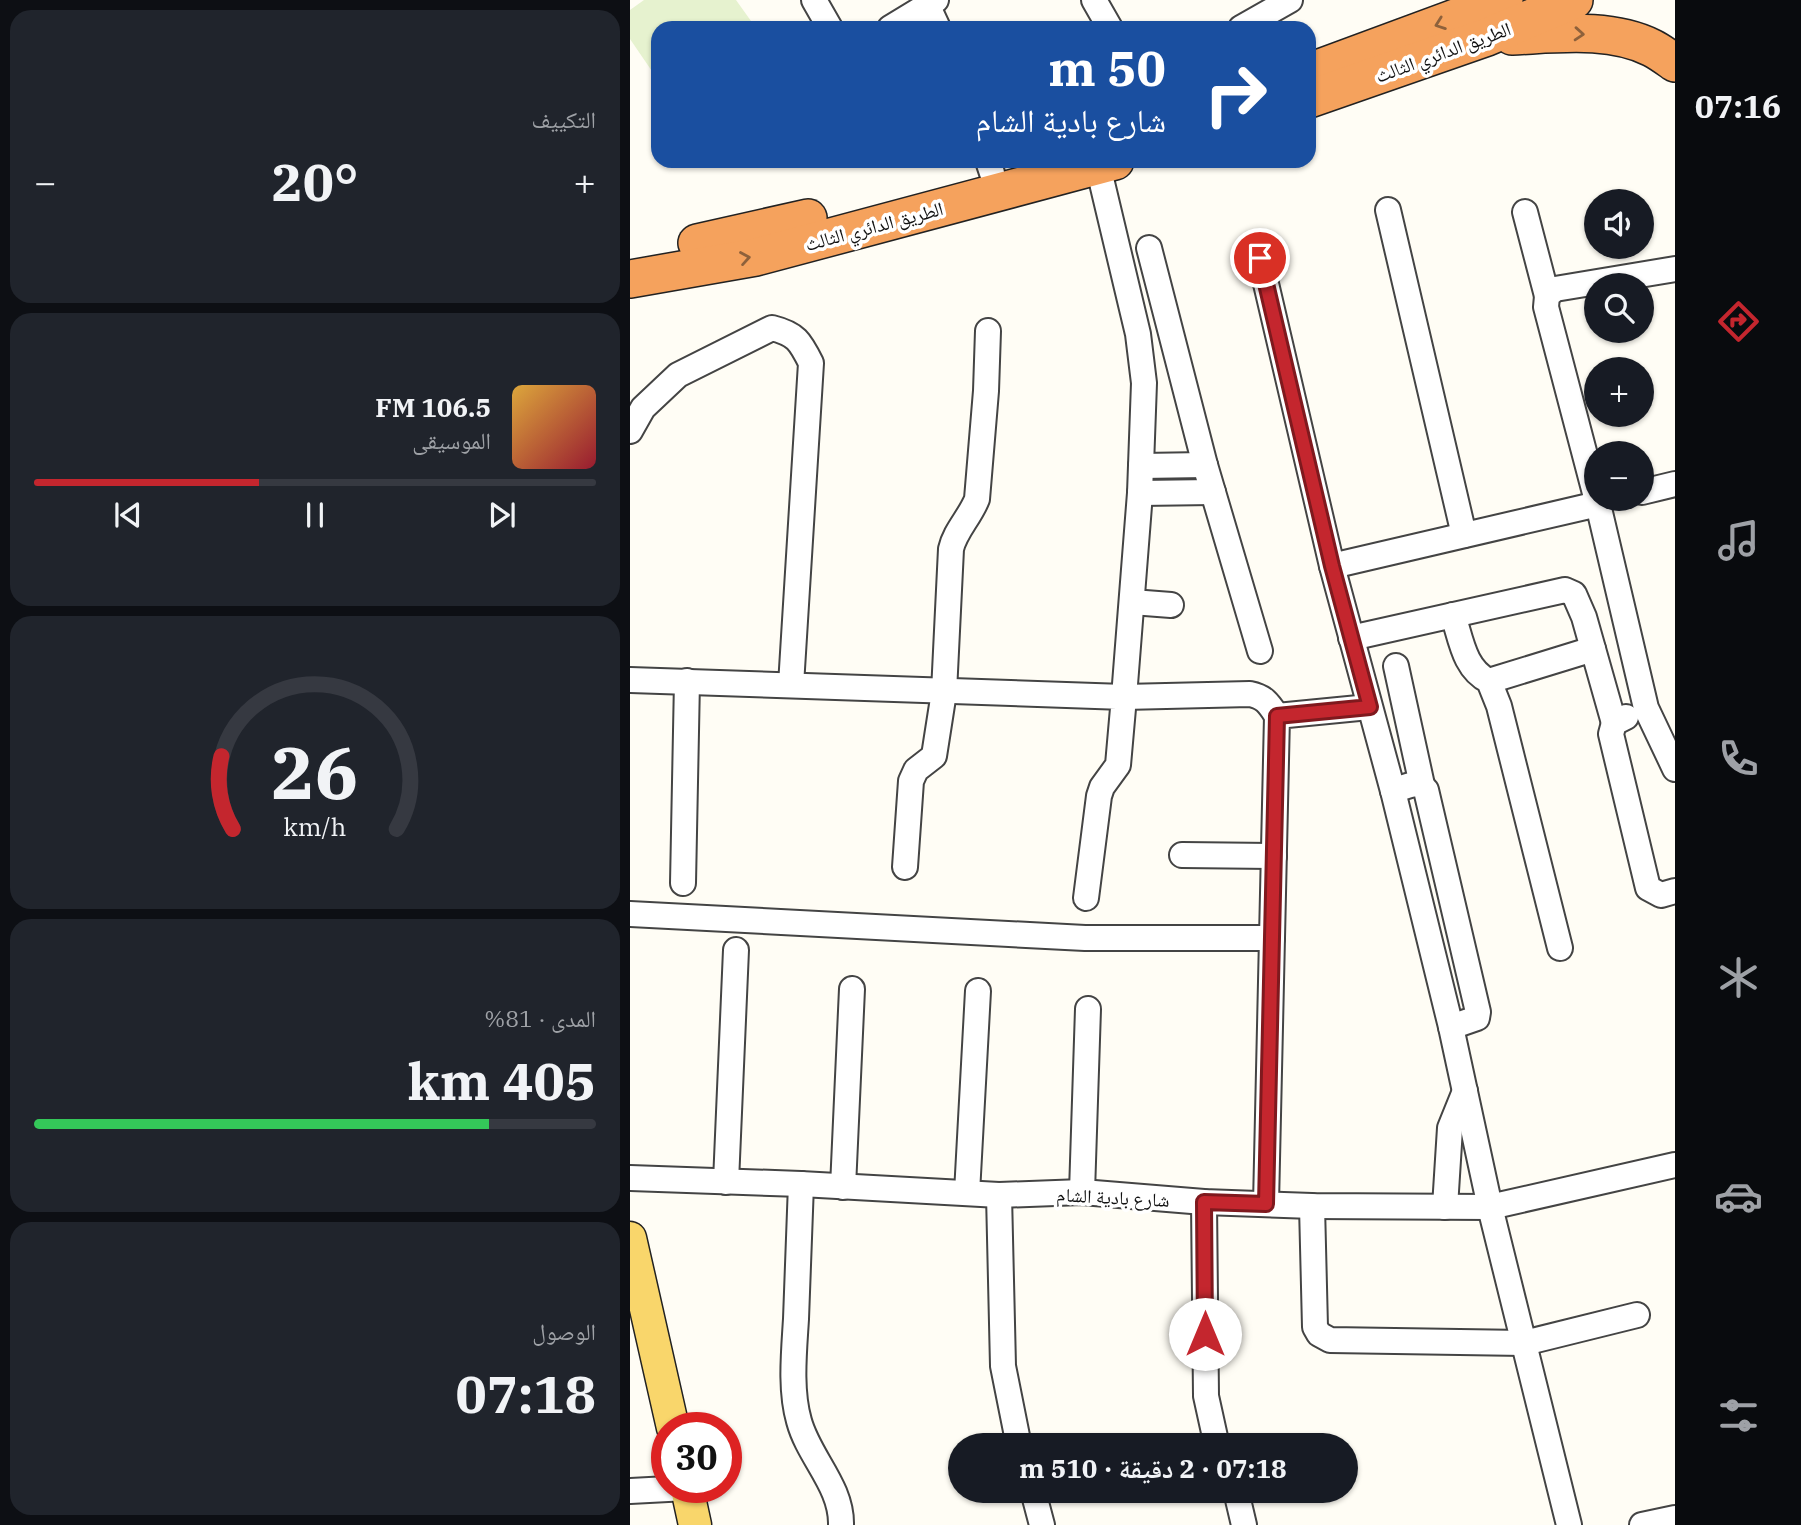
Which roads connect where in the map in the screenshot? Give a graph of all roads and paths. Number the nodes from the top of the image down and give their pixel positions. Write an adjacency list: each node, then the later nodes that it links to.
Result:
1 (814, 0): 7 (street)
2 (1094, 0): 10 (street)
3 (1290, 0): 11 (street)
4 (1504, 0): 14 (highway, الطريق الدائري الثالث, one-way to 14)
5 (1574, 0): 12 (highway, الطريق الدائري الثالث)
6 (930, 2): 8 (street); 9 (street)
7 (826, 21)
8 (901, 21)
9 (936, 21)
10 (1106, 21)
11 (1253, 21)
12 (1487, 37): 13 (highway, one-way to 13); 15 (highway, الطريق الدائري الثالث)
13 (1675, 63)
14 (1316, 69)
15 (1316, 97)
16 (988, 168): 22 (highway, الطريق الدائري الثالث)
17 (1088, 168): 25 (highway, الطريق الدائري الثالث, one-way to 17)
18 (1108, 168): 33 (street)
19 (1388, 210): 40 (street)
20 (1525, 212): 27 (street)
21 (1149, 248): 32 (street)
22 (630, 258)
23 (1260, 258): 41 (street)
24 (1675, 270): 27 (street)
25 (671, 271): 26 (highway, الطريق الدائري الثالث); 28 (main road)
26 (630, 279)
27 (1547, 296): 31 (street)
28 (630, 297)
29 (988, 331): 53 (street)
30 (630, 431): 52 (street)
31 (1585, 441)
32 (1205, 465): 33 (street); 36 (street)
33 (1141, 466): 37 (street)
34 (1675, 484): 35 (street)
35 (1654, 489)
36 (1213, 492): 37 (street); 47 (street)
37 (1140, 493): 42 (street)
38 (1584, 505): 40 (street)
39 (1604, 511): 56 (street)
40 (1464, 535): 41 (street)
41 (1332, 566): 45 (street)
42 (1132, 602): 43 (street); 54 (street)
43 (1171, 605)
44 (1453, 615): 45 (street); 46 (street); 51 (street)
45 (1351, 638): 55 (street)
46 (1593, 649): 51 (street); 58 (street)
47 (1260, 651)
48 (1396, 666): 60 (street)
49 (630, 680): 50 (street)
50 (687, 681): 52 (street); 65 (street)
51 (1489, 681): 70 (street)
52 (791, 685): 53 (street)
53 (944, 692): 54 (street); 64 (street)
54 (1125, 697): 57 (street); 67 (street)
55 (1370, 707): 57 (street); 61 (street)
56 (1646, 708): 58 (street); 59 (street)
57 (1277, 716): 63 (street)
58 (1614, 723): 66 (street)
59 (1675, 769)
60 (1422, 785): 61 (street); 75 (street)
61 (1392, 791): 75 (street)
62 (1182, 855): 63 (street)
63 (1274, 856): 69 (street)
64 (905, 867)
65 (684, 883)
66 (1675, 891)
67 (1086, 898)
68 (630, 914): 69 (street)
69 (1272, 938): 86 (street)
70 (1560, 948)
71 (736, 950): 79 (street)
72 (852, 989): 81 (street)
73 (978, 991): 83 (street)
74 (1088, 1009): 82 (street)
75 (1451, 1027): 76 (street)
76 (1465, 1091): 88 (street); 89 (street)
77 (1675, 1166): 89 (street, شارع بادية الشام)
78 (630, 1178): 79 (street, شارع بادية الشام)
79 (726, 1182): 80 (street, شارع بادية الشام)
80 (802, 1184): 81 (street, شارع بادية الشام); 103 (street)
81 (843, 1186): 83 (street, شارع بادية الشام)
82 (1082, 1192): 84 (street, شارع بادية الشام); 85 (street, شارع بادية الشام)
83 (967, 1193): 84 (street, شارع بادية الشام)
84 (999, 1195): 94 (street)
85 (1204, 1202): 86 (street, شارع بادية الشام); 95 (street)
86 (1266, 1204): 87 (street, شارع بادية الشام)
87 (1312, 1206): 88 (street, شارع بادية الشام); 92 (street)
88 (1445, 1207): 89 (street, شارع بادية الشام)
89 (1490, 1207): 92 (street)
90 (630, 1238): 93 (main road)
91 (1637, 1315): 92 (street)
92 (1524, 1343): 106 (street)
93 (669, 1412)
94 (1016, 1433)
95 (1214, 1433)
96 (651, 1490): 97 (street)
97 (630, 1491)
98 (690, 1503): 102 (main road)
99 (1036, 1503): 104 (street)
100 (1239, 1503): 105 (street)
101 (1675, 1518): 107 (street)
102 (695, 1525)
103 (841, 1525)
104 (1041, 1525)
105 (1244, 1525)
106 (1569, 1525)
107 (1642, 1525)

